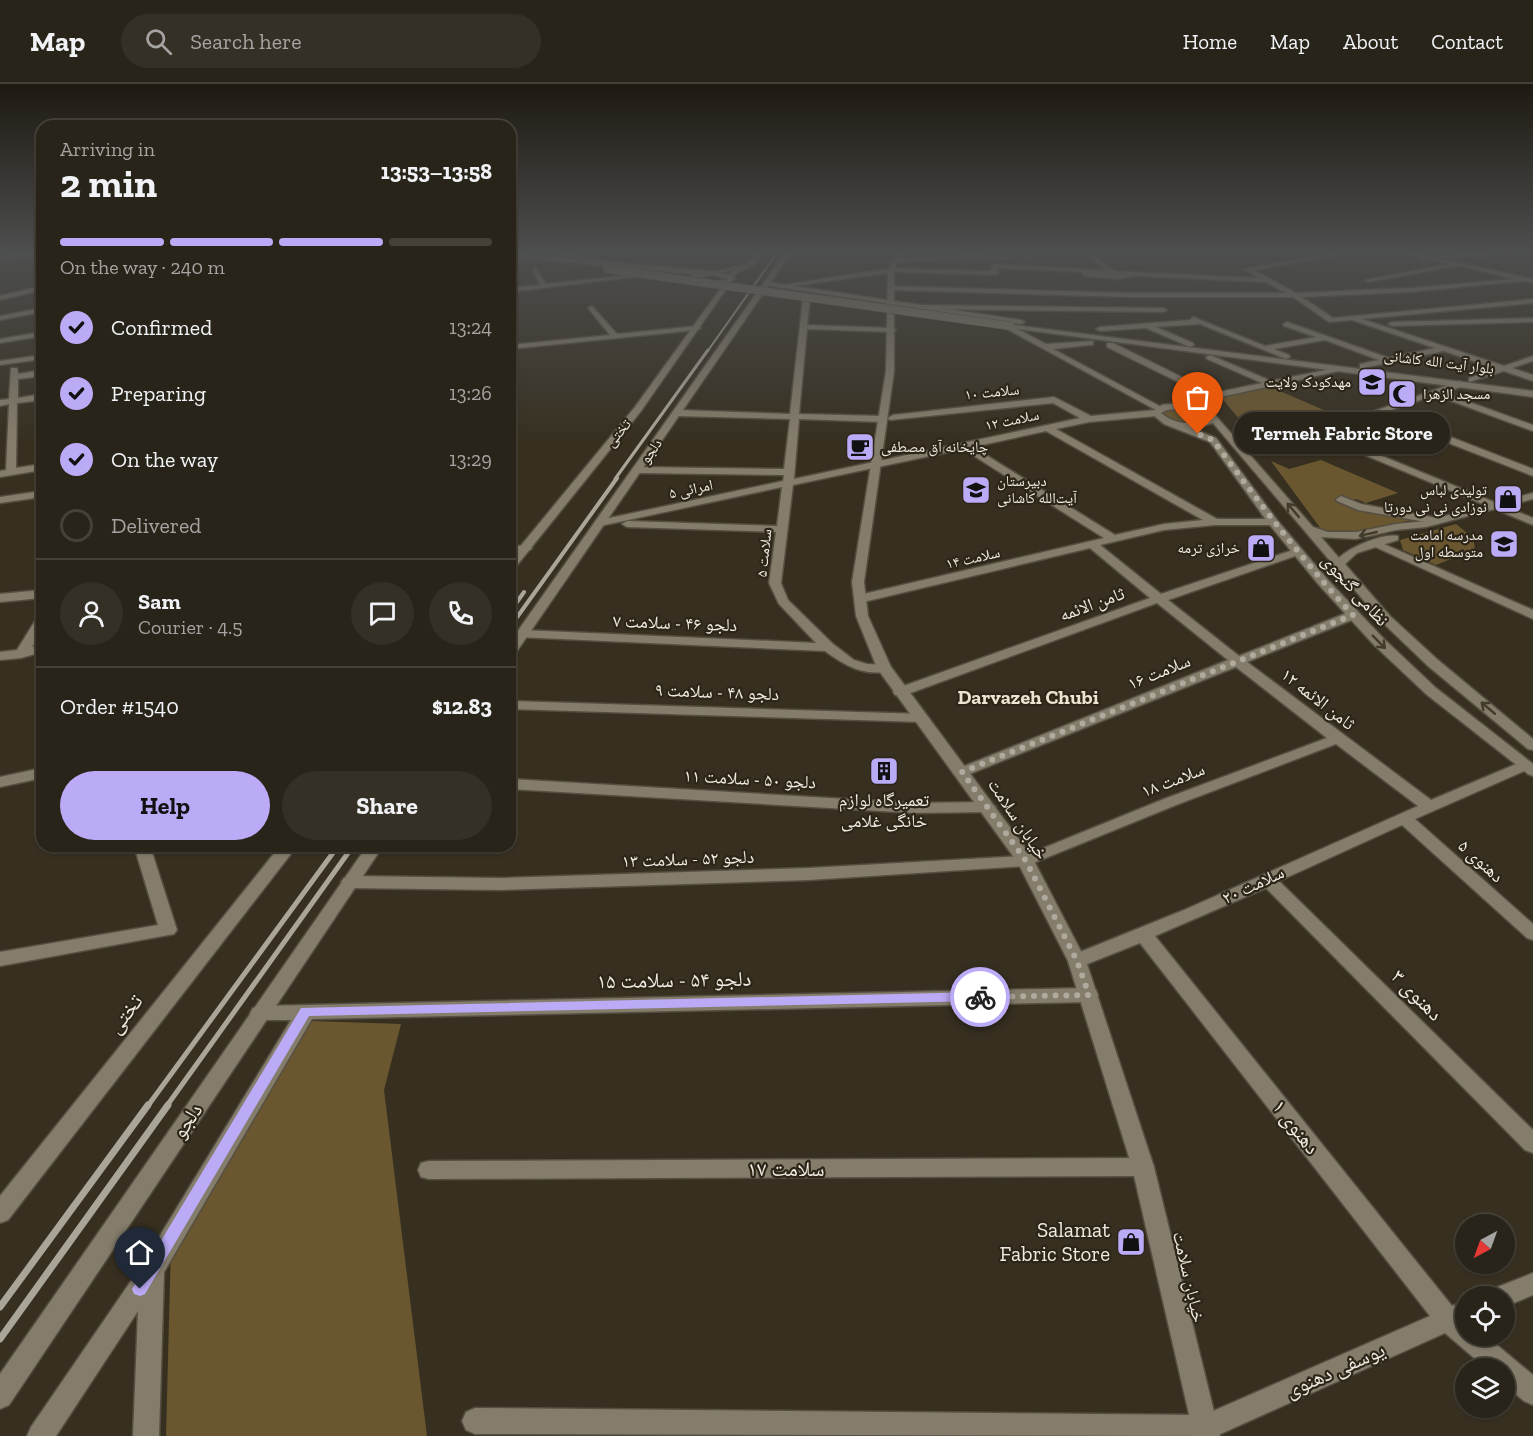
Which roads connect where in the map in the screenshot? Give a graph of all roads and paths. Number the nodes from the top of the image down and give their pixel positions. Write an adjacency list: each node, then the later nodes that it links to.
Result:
1 (26, 313): 12 (street)
2 (596, 313): 24 (street)
3 (707, 313): 20 (street, تختی)
4 (746, 313): 61 (street, دلجو)
5 (805, 313): 19 (street, سلامت ۵)
6 (893, 313): 22 (street, خیابان سلامت)
7 (922, 313): 17 (street, bridge)
8 (942, 313): 17 (street, بلوار آیت الله کاشانی)
9 (957, 313): 27 (street, بلوار آیت الله کاشانی)
10 (1322, 313): 13 (street)
11 (1411, 313): 13 (street)
12 (0, 318)
13 (1352, 319): 16 (street)
14 (1533, 320): 16 (street)
15 (1287, 324): 26 (street)
16 (1368, 324): 34 (street)
17 (1010, 326): 25 (street); 27 (street, بلوار آیت الله کاشانی); 32 (street)
18 (1146, 326): 21 (street); 30 (street); 33 (street)
19 (803, 327): 22 (street); 62 (street, سلامت ۵)
20 (697, 328): 24 (street); 93 (street, تختی)
21 (1100, 329)
22 (892, 330): 64 (street, خیابان سلامت)
23 (36, 335): 28 (street)
24 (615, 336): 31 (street)
25 (1087, 337): 27 (street, بلوار آیت الله کاشانی); 32 (street)
26 (1325, 338): 33 (street); 39 (street)
27 (1124, 339): 30 (street, بلوار آیت الله کاشانی); 42 (street, بلوار آیت الله کاشانی)
28 (0, 341)
29 (1110, 345): 54 (street)
30 (1191, 345): 36 (street, بلوار آیت الله کاشانی)
31 (516, 346)
32 (1043, 347): 59 (street)
33 (1266, 348): 36 (street)
34 (1444, 349): 39 (street); 43 (street)
35 (1210, 357): 48 (street)
36 (1286, 357): 41 (street, بلوار آیت الله کاشانی)
37 (36, 358): 40 (street)
38 (1533, 358): 43 (street)
39 (1389, 361): 41 (street)
40 (0, 363)
41 (1363, 366): 47 (street, بلوار آیت الله کاشانی)
42 (1335, 369): 48 (street); 49 (street, بلوار آیت الله کاشانی)
43 (1503, 369): 46 (street); 47 (street)
44 (36, 374): 45 (street)
45 (13, 377): 50 (street); 56 (street)
46 (1533, 378)
47 (1472, 380): 51 (street, بلوار آیت الله کاشانی)
48 (1270, 384): 54 (street)
49 (1460, 384): 52 (street); 53 (street, بلوار آیت الله کاشانی)
50 (0, 387)
51 (1533, 388)
52 (1434, 392): 60 (street); 68 (street)
53 (1533, 394)
54 (1213, 396): 58 (street)
55 (36, 398): 56 (street)
56 (13, 402): 57 (street); 75 (street)
57 (0, 403)
58 (1195, 408): 59 (street, سلامت ۱۲); 63 (street, نظامی گنجوی)
59 (1158, 411): 65 (street, سلامت ۱۲); 66 (street)
60 (1377, 412): 76 (street); 82 (street)
61 (678, 413): 62 (street, سلامت ۱۰); 74 (street, دلجو)
62 (795, 416): 64 (street, سلامت ۱۰); 77 (street, سلامت ۵)
63 (1212, 417): 66 (street); 70 (street, نظامی گنجوی)
64 (888, 418): 65 (street, سلامت ۱۰); 72 (street, خیابان سلامت)
65 (1089, 419): 67 (street, سلامت ۱۲)
66 (1168, 422): 69 (street)
67 (1048, 428): 71 (street, سلامت ۱۲); 83 (street)
68 (1533, 428)
69 (1213, 440): 70 (street); 84 (street, نظامی گنجوی)
70 (1234, 440): 89 (street, نظامی گنجوی, one-way to 70)
71 (965, 446): 72 (street, سلامت ۱۲); 90 (street)
72 (875, 465): 77 (street, سلامت ۱۲); 100 (street, خیابان سلامت)
73 (36, 468): 75 (street)
74 (638, 470): 77 (street); 87 (street, دلجو)
75 (5, 473)
76 (1533, 473)
77 (789, 478): 87 (street, امرائی ۵); 88 (street, سلامت ۵)
78 (36, 495): 81 (street)
79 (1533, 496): 82 (street)
80 (1341, 499): 85 (street)
81 (0, 500)
82 (1496, 507): 85 (street); 86 (street)
83 (1215, 522): 84 (street, سلامت ۱۴); 90 (street, سلامت ۱۴)
84 (1273, 522): 95 (street, نظامی گنجوی)
85 (1431, 522): 89 (street, one-way to 89); 91 (street)
86 (1533, 522)
87 (600, 523): 88 (street); 105 (street, دلجو)
88 (782, 529): 107 (street, سلامت ۵)
89 (1309, 529): 97 (street, نظامی گنجوی)
90 (1113, 539): 92 (street, سلامت ۱۴)
91 (1375, 543): 97 (street); 103 (street)
92 (1093, 544): 100 (street, سلامت ۱۴); 101 (street, ثامن الائمه ۱۲)
93 (526, 548): 94 (street); 96 (street, تختی)
94 (516, 549)
95 (1297, 552): 101 (street, ثامن الائمه); 102 (street, نظامی گنجوی)
96 (516, 560)
97 (1338, 565): 117 (street, نظامی گنجوی, one-way to 97)
98 (36, 595): 99 (street)
99 (0, 598)
100 (859, 599): 112 (street, خیابان سلامت)
101 (1158, 599): 111 (street, ثامن الائمه ۱۲); 113 (street, ثامن الائمه)
102 (1353, 615): 111 (street, سلامت ۱۶); 118 (street, نظامی گنجوی, one-way to 118)
103 (1533, 615)
104 (36, 629): 109 (street)
105 (522, 634): 106 (street, دلجو); 107 (street, دلجو ۴۶ - سلامت ۷)
106 (516, 642)
107 (828, 647): 112 (street, سلامت ۵)
108 (36, 650): 109 (street)
109 (21, 654): 110 (street)
110 (0, 656)
111 (1238, 662): 116 (street, ثامن الائمه ۱۲); 119 (street, سلامت ۱۶)
112 (884, 669): 113 (street, خیابان سلامت)
113 (900, 692): 115 (street, خیابان سلامت)
114 (516, 705): 115 (street, دلجو ۴۸ - سلامت ۹)
115 (922, 718): 119 (street, خیابان سلامت)
116 (1337, 739): 123 (street, ثامن الائمه ۱۲); 129 (street, سلامت ۱۸)
117 (1533, 746)
118 (1529, 768): 123 (street, سلامت ۲۰)
119 (962, 772): 124 (street, خیابان سلامت)
120 (36, 774): 121 (street)
121 (0, 782)
122 (516, 784): 124 (street, دلجو ۵۰ - سلامت ۱۱)
123 (1428, 806): 125 (street, سلامت ۲۰)
124 (988, 807): 129 (street, خیابان سلامت)
125 (1403, 817): 130 (street, سلامت ۲۰); 132 (street, دهنوی ۵)
126 (144, 852): 134 (street)
127 (284, 852): 142 (street, تختی)
128 (371, 852): 131 (street, دلجو)
129 (1026, 861): 131 (street, دلجو ۵۲ - سلامت ۱۳); 135 (street, خیابان سلامت)
130 (1267, 879): 133 (street, سلامت ۲۰); 139 (street, دهنوی ۳)
131 (351, 882): 138 (street, دلجو)
132 (1533, 934)
133 (1144, 935): 135 (street, سلامت ۲۰); 146 (street, دهنوی ۱)
134 (0, 959)
135 (1077, 961): 136 (street, خیابان سلامت)
136 (1089, 995): 137 (street, دلجو ۵۴ - سلامت ۱۵); 140 (street, خیابان سلامت)
137 (306, 1012): 138 (street, دلجو ۵۴ - سلامت ۱۵); 143 (street)
138 (260, 1013): 150 (street, دلجو)
139 (1533, 1144)
140 (1143, 1167): 141 (street, سلامت ۱۷); 152 (street, خیابان سلامت)
141 (429, 1170)
142 (0, 1213)
143 (152, 1270): 153 (street); 154 (street)
144 (1533, 1284): 145 (street)
145 (1515, 1291)
146 (1455, 1318)
147 (1455, 1328): 152 (street, یوسفی دهنوی)
148 (1484, 1346): 149 (street, دهنوی ۱)
149 (1533, 1392)
150 (0, 1396)
151 (475, 1421): 152 (street)
152 (1205, 1432)
153 (40, 1436)
154 (146, 1436)

